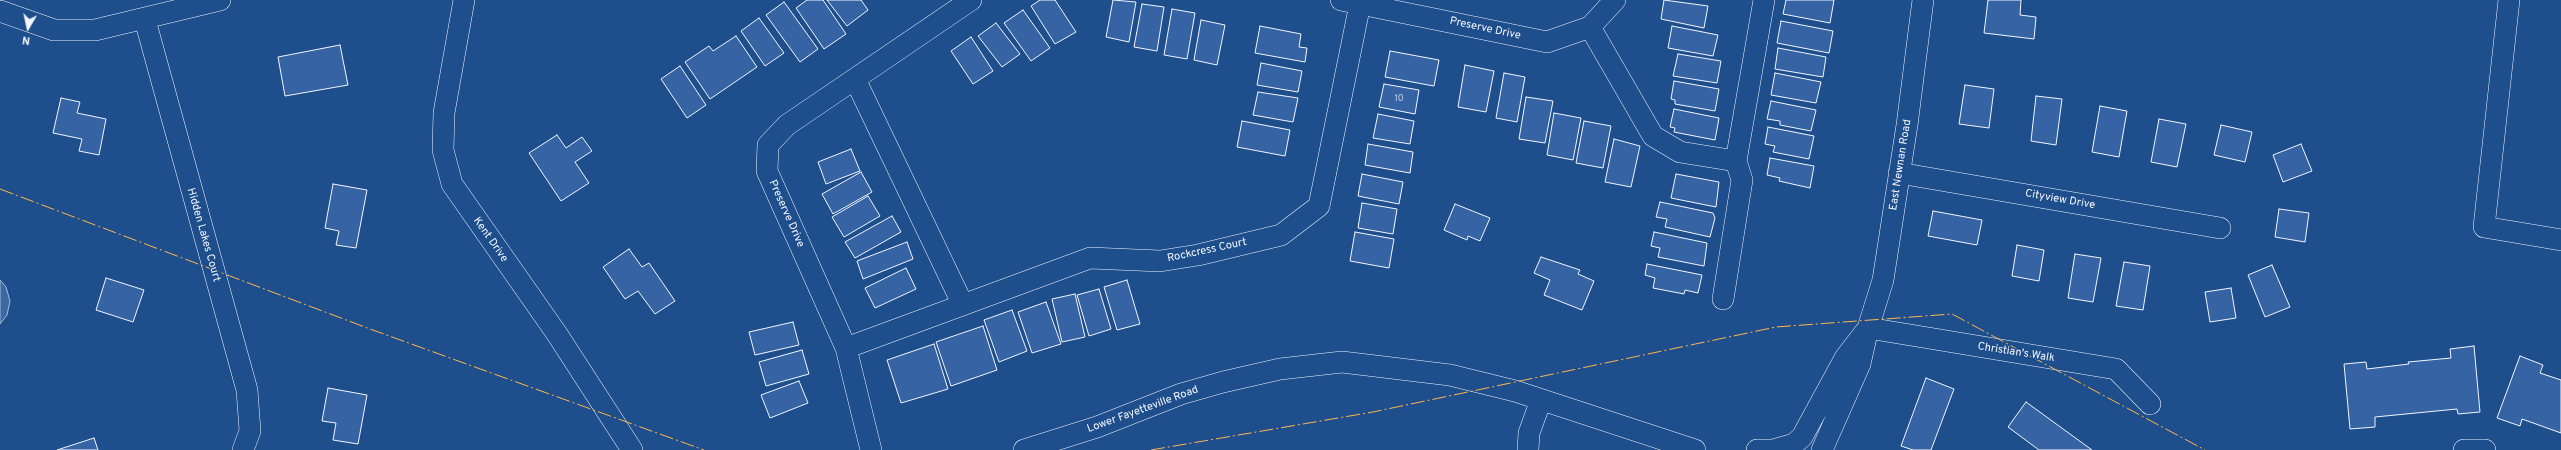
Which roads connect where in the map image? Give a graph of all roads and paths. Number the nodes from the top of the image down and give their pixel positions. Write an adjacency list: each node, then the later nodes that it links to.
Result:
1 (220, 0): 10 (street)
2 (464, 0): 25 (street, Kent Drive)
3 (971, 0): 12 (street, Preserve Drive)
4 (1615, 0): 11 (street, Preserve Drive)
5 (1764, 0): 13 (street)
6 (1923, 0): 14 (street, East Newnan Road)
7 (2509, 0): 16 (street)
8 (1351, 2): 11 (street, Preserve Drive); 18 (street, Rockcress Court)
9 (0, 11): 10 (street)
10 (145, 20): 24 (street, Hidden Lakes Court)
11 (1590, 27): 13 (street)
12 (855, 79): 18 (street); 20 (street, Preserve Drive)
13 (1736, 161): 17 (street)
14 (1899, 173): 15 (street, Cityview Drive); 19 (street, East Newnan Road)
15 (2220, 228)
16 (2561, 240)
17 (1724, 299)
18 (963, 305): 20 (street, Rockcress Court)
19 (1868, 328): 22 (street, Christian's Walk); 31 (street, East Newnan Road); 32 (street, East Newnan Road)
20 (846, 348): 26 (street, Preserve Drive)
21 (1541, 400): 23 (street, Lower Fayetteville Road); 27 (street, Lower Fayetteville Road); 28 (street)
22 (2150, 404)
23 (1590, 416): 29 (street, Lower Fayetteville Road); 30 (street, Lower Fayetteville Road)
24 (243, 450)
25 (632, 450)
26 (871, 450)
27 (1024, 450)
28 (1528, 450)
29 (1652, 450)
30 (1695, 450)
31 (1772, 450)
32 (1822, 450)
33 (2464, 450): 34 (street)
34 (2485, 450)

